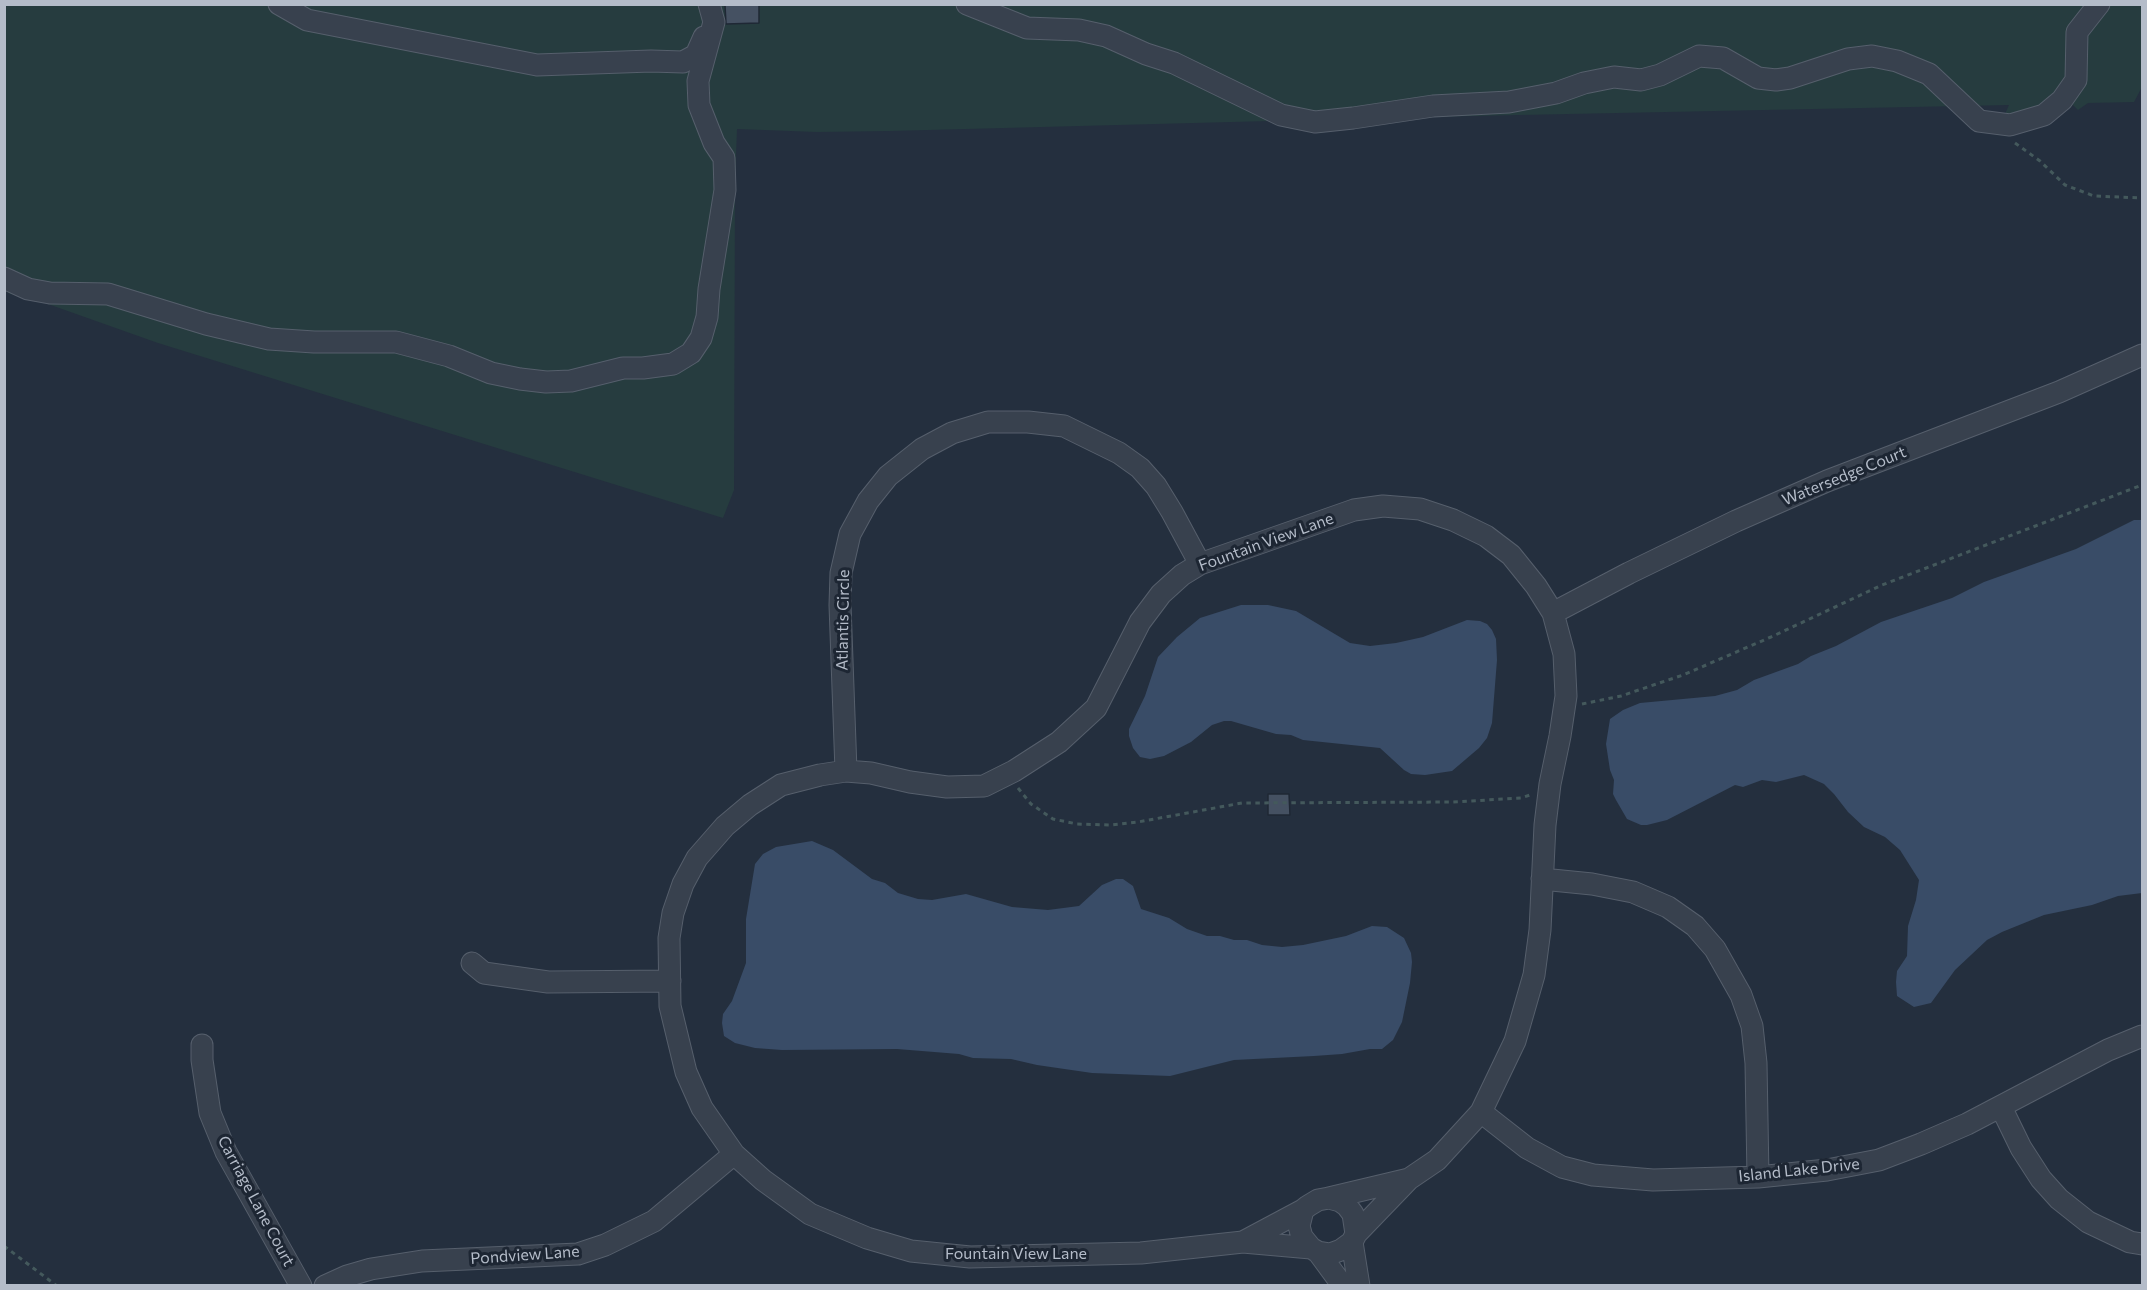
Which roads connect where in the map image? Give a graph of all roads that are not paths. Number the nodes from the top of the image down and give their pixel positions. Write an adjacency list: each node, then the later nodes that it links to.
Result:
1 (279, 4): 2 (street)
2 (704, 4)
3 (709, 4): 6 (street)
4 (967, 4): 5 (street)
5 (2099, 4)
6 (4, 278)
7 (2142, 355): 9 (street, Watersedge Court)
8 (1200, 564): 9 (street, Fountain View Lane); 10 (street, Fountain View Lane); 10 (street, Atlantis Circle)
9 (1553, 613): 11 (street, Fountain View Lane)
10 (846, 771): 13 (street, Fountain View Lane)
11 (1542, 879): 17 (street, Fountain View Lane); 19 (street)
12 (472, 963): 13 (street)
13 (670, 981): 18 (street, Fountain View Lane)
14 (2142, 1036): 16 (street, Island Lake Drive)
15 (201, 1045): 27 (street, Carriage Lane Court)
16 (2001, 1107): 19 (street, Island Lake Drive); 25 (street)
17 (1481, 1112): 19 (street, Island Lake Drive); 20 (street, Fountain View Lane)
18 (734, 1154): 24 (street, Fountain View Lane); 28 (street, Pondview Lane)
19 (1758, 1177)
20 (1409, 1179): 21 (street, Fountain View Lane); 23 (street, Fountain View Lane)
21 (1329, 1198): 22 (street); 23 (street)
22 (1303, 1210): 24 (street, Fountain View Lane); 26 (street)
23 (1354, 1238): 26 (street); 30 (street)
24 (1243, 1242): 26 (street, Fountain View Lane)
25 (2142, 1244)
26 (1315, 1250): 29 (street)
27 (301, 1286)
28 (325, 1286)
29 (1343, 1286)
30 (1359, 1286)

